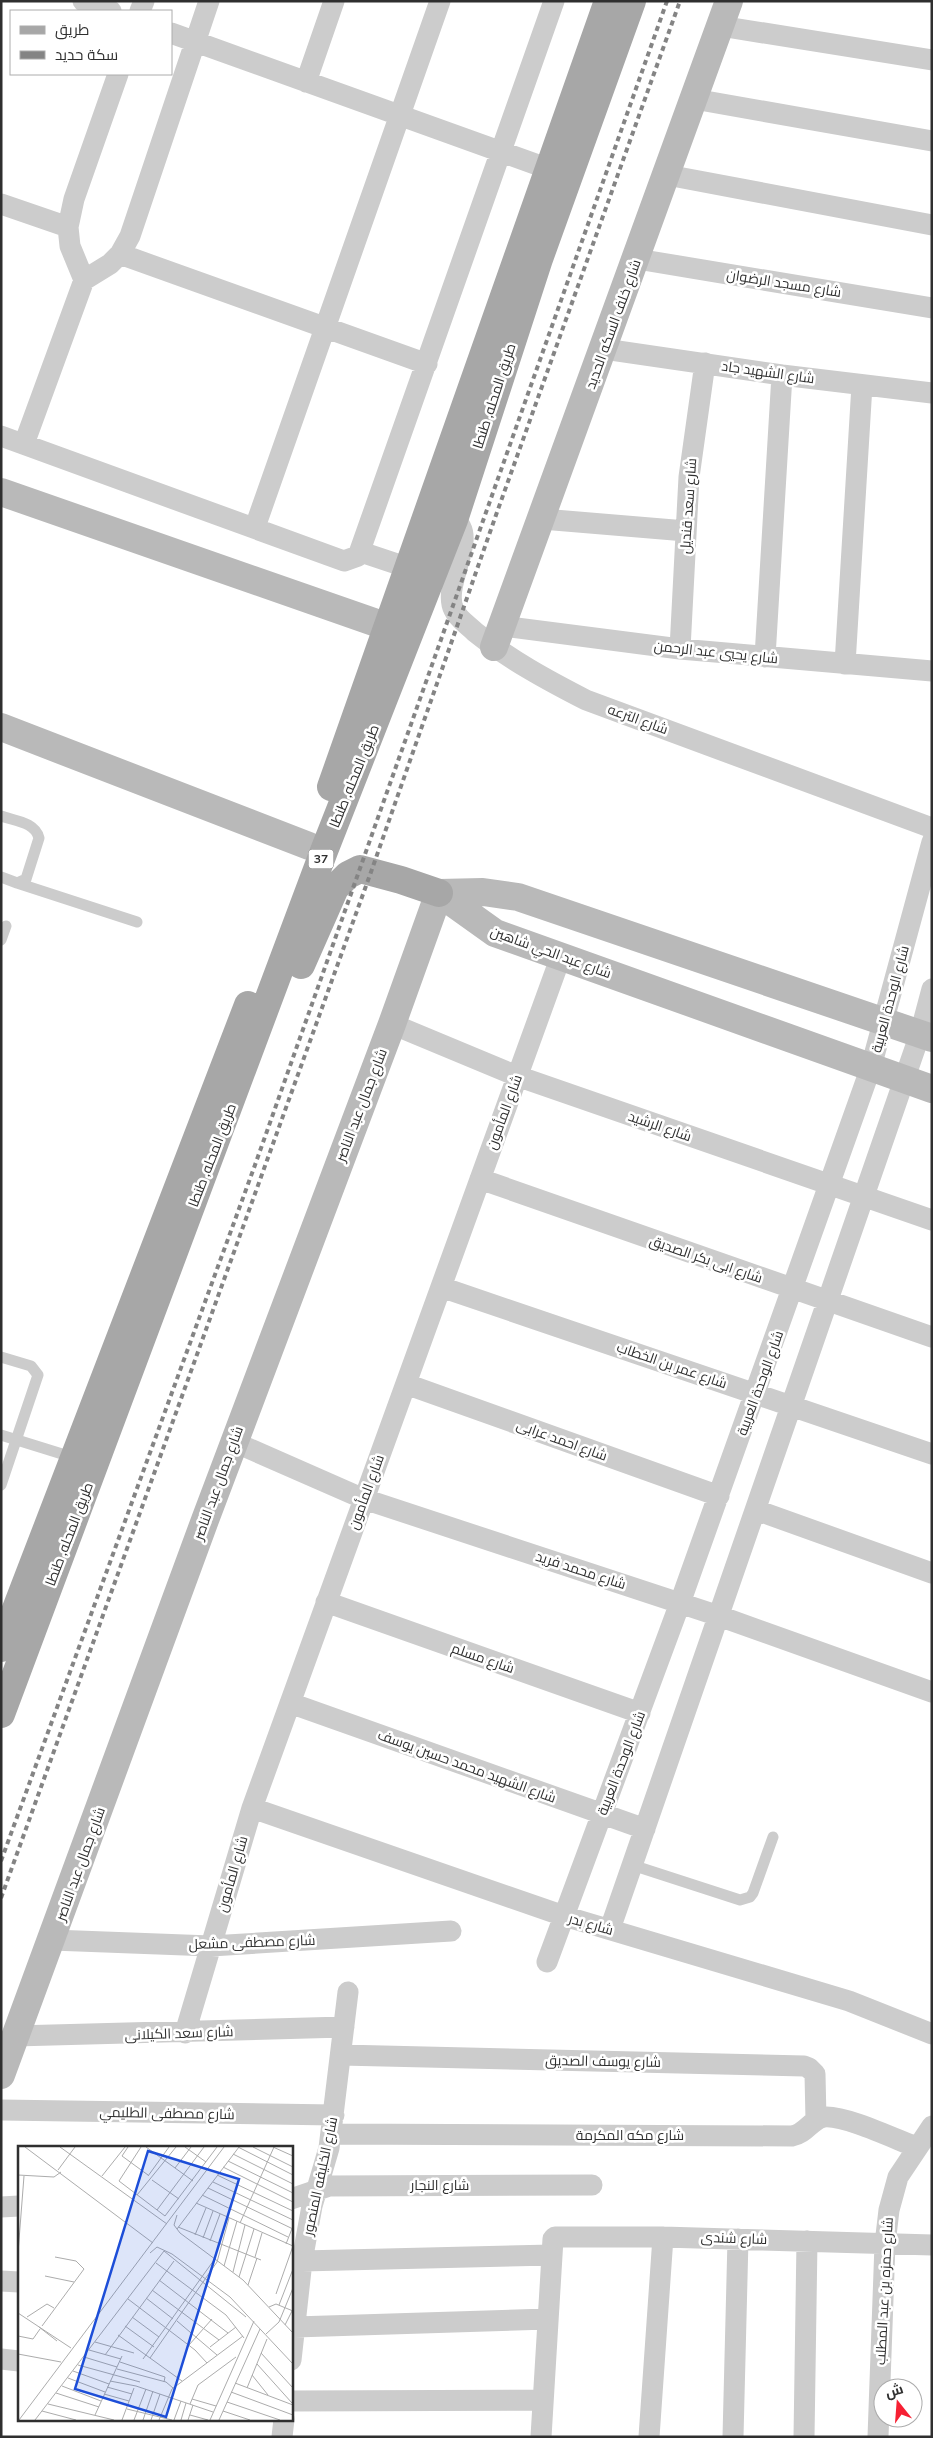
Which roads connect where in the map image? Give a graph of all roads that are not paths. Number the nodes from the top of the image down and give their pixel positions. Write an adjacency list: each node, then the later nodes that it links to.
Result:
1 (83, 1): 8 (street)
2 (209, 1): 11 (street)
3 (334, 1): 14 (street)
4 (440, 1): 16 (street)
5 (554, 1): 18 (street)
6 (608, 1): 19 (main road, طريق المحله, طنطا / 37)
7 (632, 1): 39 (main road, طريق المحله, طنطا / 37)
8 (108, 10)
9 (725, 13): 12 (street); 15 (street, شارع خلف السكه الحديد)
10 (172, 33): 11 (street)
11 (195, 42): 14 (street); 24 (street)
12 (932, 60)
13 (118, 75): 23 (street)
14 (306, 82): 16 (street)
15 (694, 99): 17 (street); 20 (street, شارع خلف السكه الحديد)
16 (400, 115): 18 (street); 28 (street)
17 (932, 141)
18 (501, 152): 19 (street); 31 (street)
19 (549, 170): 43 (main road, طريق المحله, طنطا / 37)
20 (667, 175): 22 (street); 25 (street, شارع خلف السكه الحديد)
21 (1, 204): 23 (street)
22 (932, 226)
23 (68, 228): 26 (street)
24 (120, 254): 26 (street); 28 (street)
25 (637, 259): 27 (street, شارع مسجد الرضوان); 29 (street, شارع خلف السكه الحديد)
26 (84, 280): 36 (street)
27 (932, 308)
28 (326, 327): 31 (street); 40 (street)
29 (604, 348): 30 (street, شارع الشهيد جاد); 38 (street, شارع خلف السكه الحديد)
30 (705, 363): 32 (street, شارع الشهيد جاد); 41 (street, شارع سعد قنديل)
31 (427, 364): 42 (street)
32 (782, 375): 33 (street, شارع الشهيد جاد); 47 (street)
33 (862, 385): 34 (street, شارع الشهيد جاد); 48 (street)
34 (932, 393)
35 (1, 436): 36 (street)
36 (24, 444): 40 (street)
37 (1, 492): 44 (street)
38 (542, 519): 41 (street); 45 (street, شارع خلف السكه الحديد)
39 (454, 520): 45 (street, شارع الترعه); 63 (main road, طريق المحله, طنطا / 37)
40 (255, 528): 42 (street)
41 (686, 531): 46 (street, شارع سعد قنديل)
42 (361, 552): 43 (street)
43 (409, 568): 44 (main road, طريق المحله, طنطا / 37)
44 (388, 627): 54 (main road, طريق المحله, طنطا / 37)
45 (498, 636): 46 (street, شارع يحيي عبد الرحمن); 52 (street, شارع الترعه)
46 (680, 649): 47 (street, شارع يحيي عبد الرحمن)
47 (765, 657): 48 (street, شارع يحيي عبد الرحمن)
48 (845, 664): 49 (street, شارع يحيي عبد الرحمن)
49 (932, 670)
50 (1, 727): 54 (street)
51 (1, 816): 56 (lane)
52 (932, 828)
53 (932, 842): 64 (street, شارع الوحدة العربية)
54 (309, 846): 87 (main road, طريق المحله, طنطا / 37)
55 (1, 878): 56 (lane)
56 (17, 883): 58 (lane)
57 (439, 894): 61 (street, شارع عبد الحي شاهين); 63 (main road); 64 (street); 65 (street, شارع جمال عبد الناصر)
58 (137, 922)
59 (6, 926): 60 (lane)
60 (1, 940)
61 (561, 956): 67 (street, شارع عبد الحي شاهين); 68 (street, شارع المأمون)
62 (932, 989): 66 (street)
63 (273, 993): 100 (main road, طريق المحله, طنطا / 37)
64 (885, 1021): 66 (street); 67 (street, شارع الوحدة العربية)
65 (392, 1024): 68 (street, شارع الرشيد); 85 (street, شارع جمال عبد الناصر)
66 (926, 1036): 69 (street)
67 (871, 1067): 69 (street, شارع عبد الحي شاهين); 72 (street, شارع الوحدة العربية)
68 (517, 1076): 71 (street, شارع المأمون); 72 (street, شارع الرشيد)
69 (904, 1079): 70 (street, شارع عبد الحي شاهين); 73 (street)
70 (932, 1089)
71 (480, 1179): 75 (street, شارع المأمون); 76 (street, شارع ابى بكر الصديق)
72 (831, 1185): 73 (street, شارع الرشيد); 76 (street, شارع الوحدة العربية)
73 (864, 1196): 74 (street, شارع الرشيد); 77 (street)
74 (932, 1220)
75 (441, 1287): 80 (street, شارع المأمون); 81 (street, شارع عمر بن الخطاب)
76 (793, 1290): 77 (street, شارع ابى بكر الصديق); 81 (street, شارع الوحدة العربية)
77 (828, 1301): 78 (street, شارع ابى بكر الصديق); 82 (street)
78 (932, 1337)
79 (1, 1357): 84 (lane)
80 (406, 1384): 89 (street, شارع احمد عرابى); 90 (street, شارع المأمون)
81 (756, 1394): 82 (street, شارع عمر بن الخطاب); 89 (street, شارع الوحدة العربية)
82 (791, 1406): 86 (street, شارع عمر بن الخطاب); 91 (street)
83 (1, 1434): 84 (lane)
84 (17, 1439): 87 (lane); 88 (lane)
85 (234, 1442): 90 (street, شارع محمد فريد); 109 (street, شارع جمال عبد الناصر)
86 (932, 1454)
87 (74, 1458): 96 (main road, طريق المحله, طنطا / 37)
88 (1, 1485)
89 (719, 1496): 94 (street, شارع الوحدة العربية)
90 (364, 1498): 93 (street, شارع المأمون); 94 (street, شارع محمد فريد)
91 (756, 1510): 92 (street); 95 (street)
92 (932, 1573)
93 (326, 1602): 98 (street, شارع المأمون); 99 (street, شارع مسلم)
94 (680, 1603): 95 (street, شارع محمد فريد); 99 (street, شارع الوحدة العربية)
95 (719, 1616): 97 (street, شارع محمد فريد); 103 (street)
96 (1, 1648)
97 (932, 1692)
98 (290, 1703): 101 (street, شارع المأمون); 102 (street, شارع الشهيد محمد حسين يوسف)
99 (640, 1713): 102 (street, شارع الوحدة العربية)
100 (1, 1714)
101 (252, 1808): 106 (street, شارع بدر); 110 (street, شارع المأمون)
102 (602, 1814): 103 (street, شارع الشهيد محمد حسين يوسف); 106 (street, شارع الوحدة العربية)
103 (644, 1829): 105 (street)
104 (773, 1836): 105 (lane)
105 (632, 1865): 107 (street)
106 (564, 1916): 107 (street, شارع بدر); 111 (street, شارع الوحدة العربية)
107 (610, 1929): 115 (street, شارع بدر)
108 (451, 1931): 110 (street, شارع مصطفى مشعل)
109 (52, 1940): 110 (street, شارع مصطفى مشعل); 116 (street, شارع جمال عبد الناصر)
110 (212, 1946): 114 (street, شارع المأمون)
111 (547, 1962)
112 (348, 1992): 113 (street, شارع الخليفه المنصور)
113 (344, 2027): 114 (street, شارع سعد الكيلانى); 117 (street, شارع الخليفه المنصور)
114 (185, 2033): 116 (street, شارع سعد الكيلانى)
115 (932, 2034)
116 (14, 2036): 118 (street, شارع جمال عبد الناصر)
117 (341, 2055): 120 (street, شارع يوسف الصديق); 121 (street, شارع الخليفه المنصور)
118 (1, 2075)
119 (1, 2110): 121 (street, شارع مصطفى الطليمي)
120 (816, 2120): 121 (street, شارع مكه المكرمة); 123 (street)
121 (332, 2125): 125 (street, شارع الخليفه المنصور)
122 (932, 2126): 123 (street, شارع حمزه بن عبد المطلب)
123 (916, 2147): 132 (street, شارع حمزه بن عبد المطلب)
124 (592, 2185): 125 (street, شارع النجار)
125 (318, 2189): 126 (street, شارع النجار); 135 (street, شارع الخليفه المنصور)
126 (292, 2199)
127 (18, 2206): 128 (street)
128 (1, 2207)
129 (663, 2236): 130 (street, شارع شندى); 134 (street, شارع شندى); 149 (street)
130 (738, 2238): 131 (street, شارع شندى); 150 (street)
131 (807, 2241): 132 (street, شارع شندى); 151 (street)
132 (885, 2244): 133 (street, شارع شندى); 152 (street, شارع حمزه بن عبد المطلب)
133 (932, 2245)
134 (552, 2255): 135 (street); 139 (street)
135 (302, 2261): 138 (street, شارع الخليفه المنصور)
136 (1, 2281): 137 (street)
137 (18, 2282)
138 (295, 2292): 140 (street, شارع الخليفه المنصور)
139 (548, 2319): 140 (street); 144 (street)
140 (295, 2327): 141 (street, شارع الخليفه المنصور)
141 (292, 2352)
142 (1, 2359): 143 (street)
143 (18, 2360)
144 (544, 2400): 145 (street); 148 (street)
145 (292, 2401)
146 (284, 2420): 147 (street)
147 (282, 2437)
148 (541, 2437)
149 (648, 2437)
150 (733, 2437)
151 (804, 2437)
152 (878, 2437)

